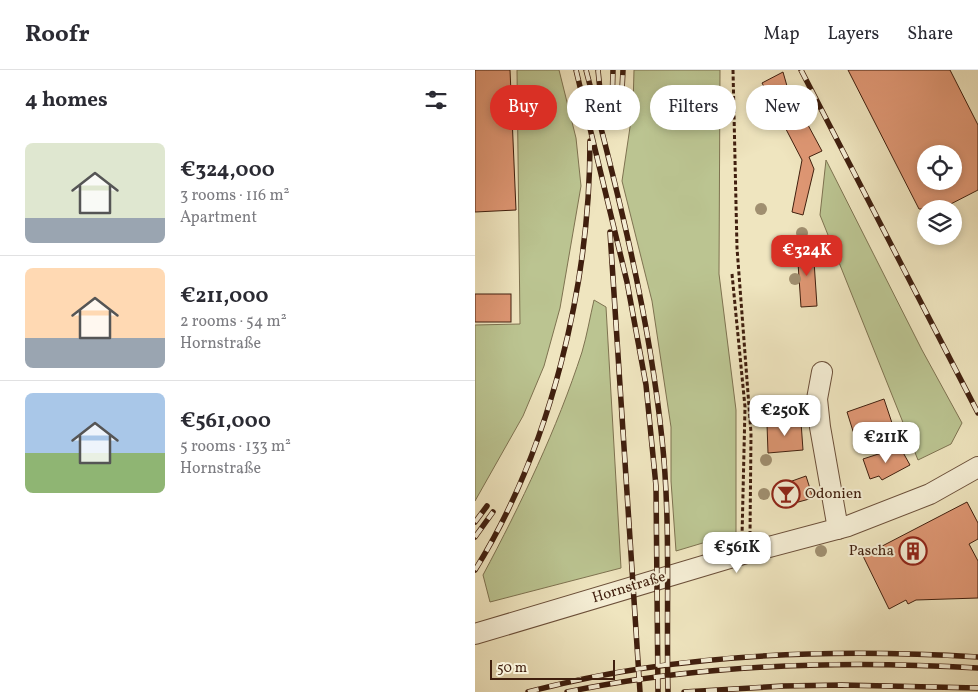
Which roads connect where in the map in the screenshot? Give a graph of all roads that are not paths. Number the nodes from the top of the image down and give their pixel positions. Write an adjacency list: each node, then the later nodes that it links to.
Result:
1 (821, 372): 3 (street)
2 (978, 468): 3 (street, Hornstraße)
3 (838, 528): 4 (street, Hornstraße)
4 (475, 634)

